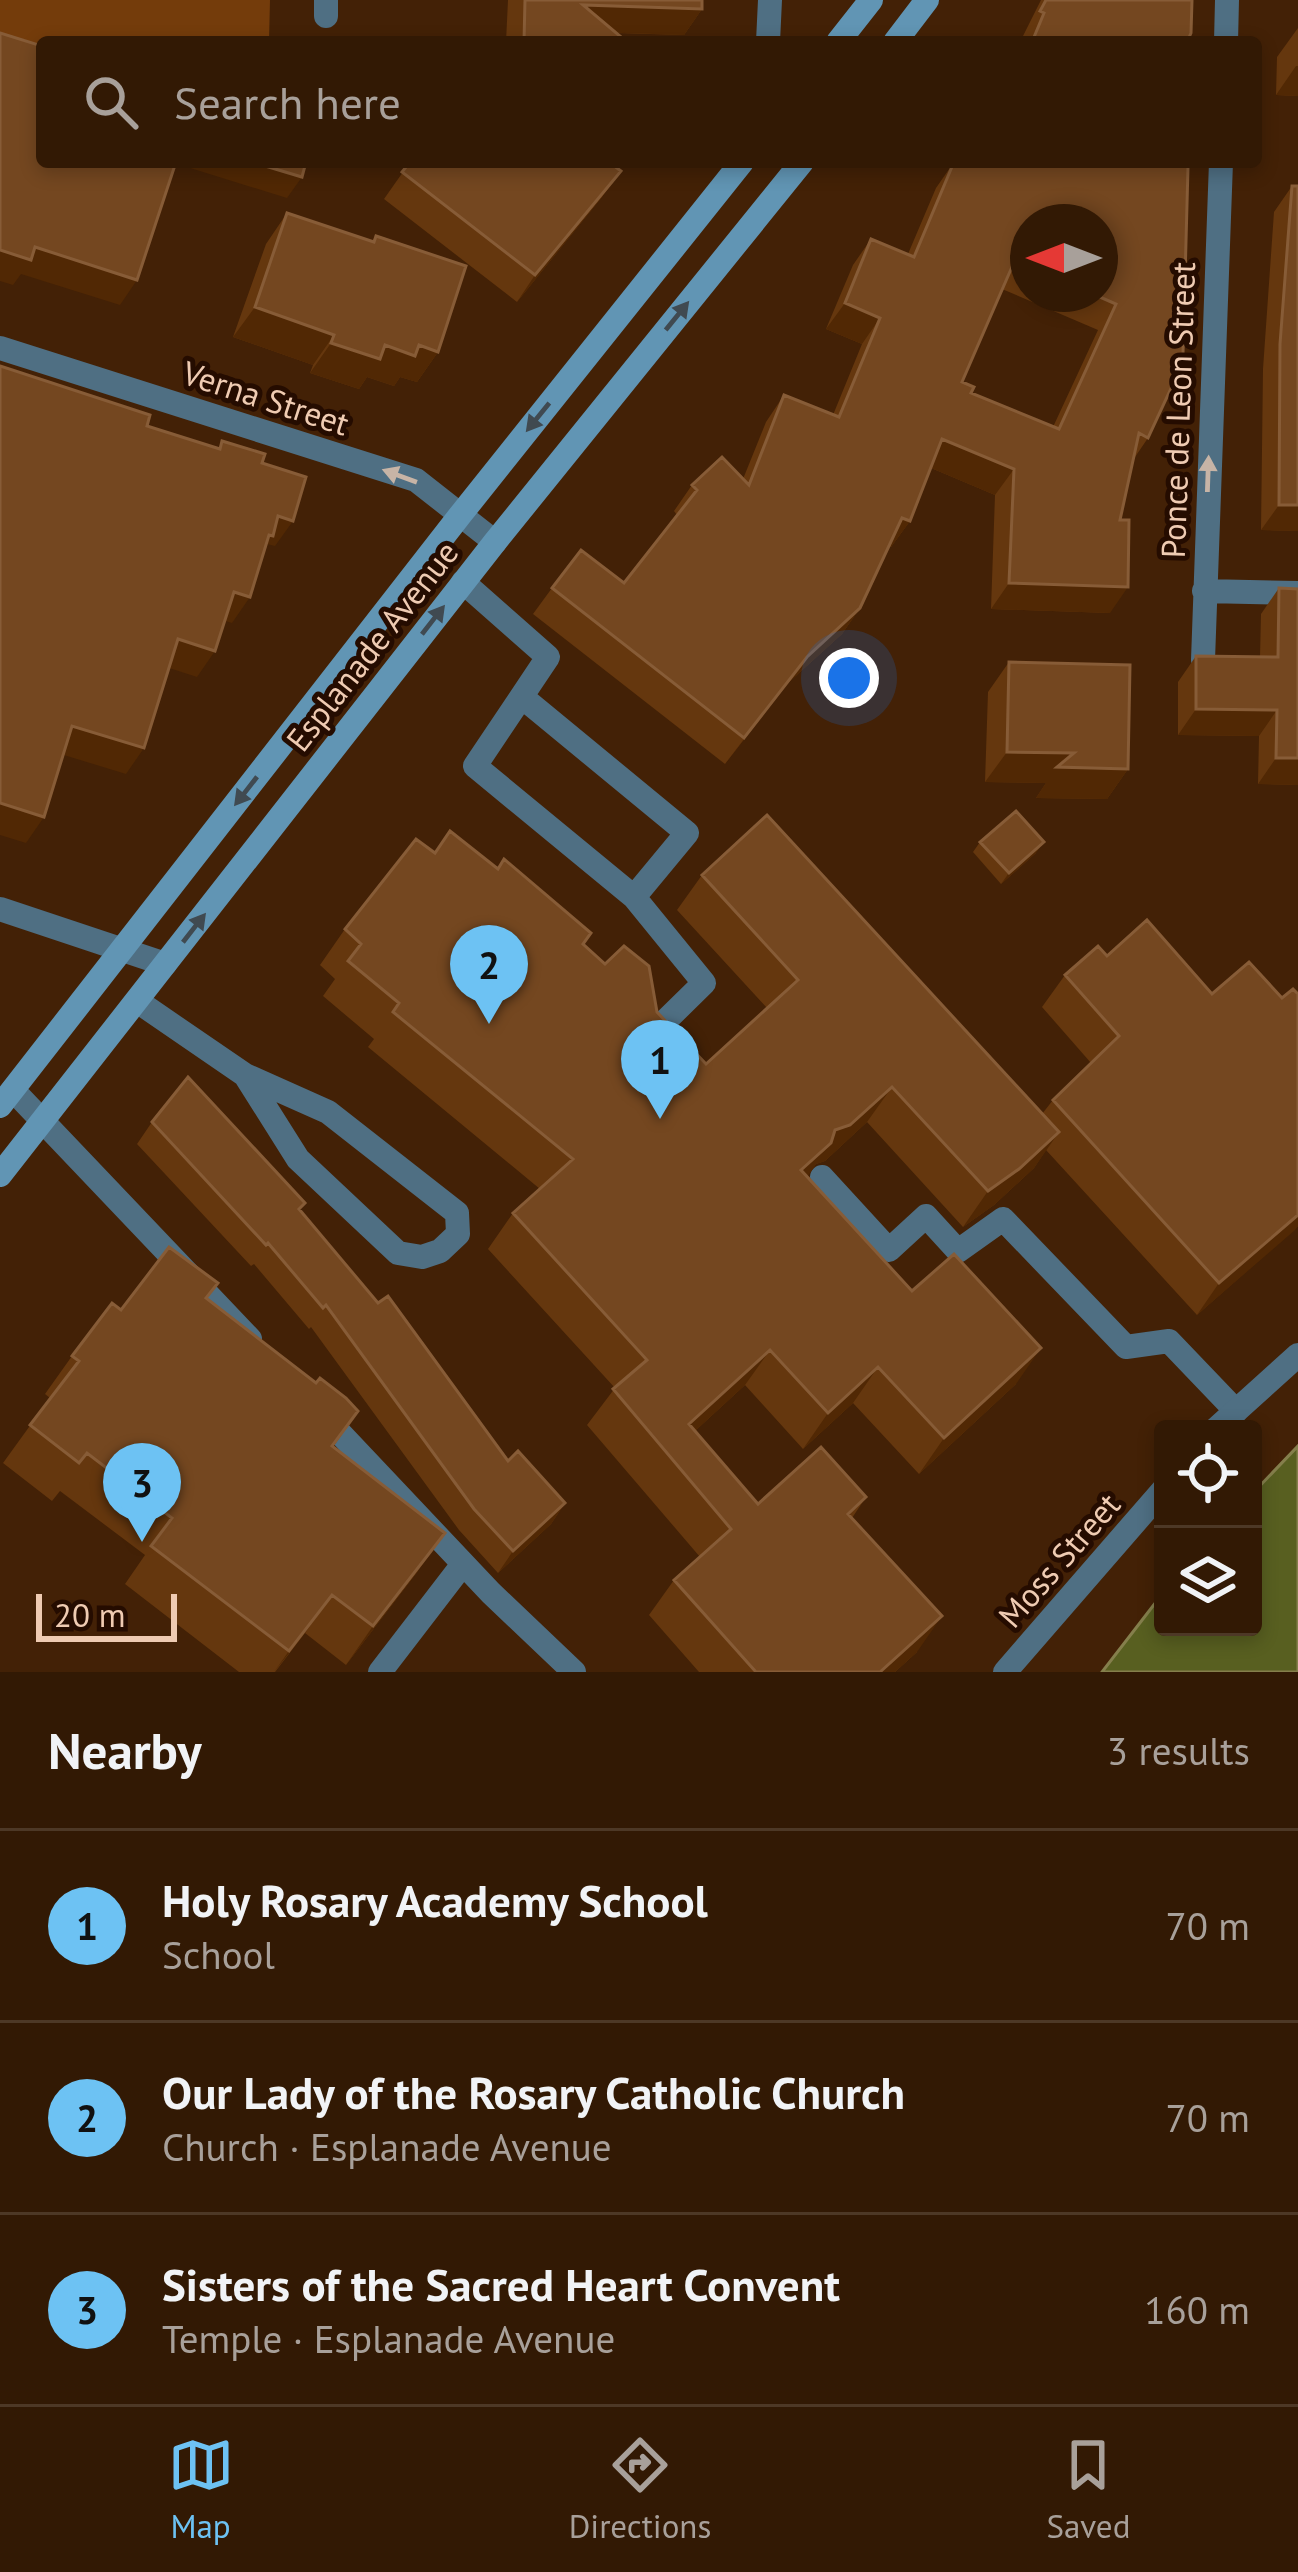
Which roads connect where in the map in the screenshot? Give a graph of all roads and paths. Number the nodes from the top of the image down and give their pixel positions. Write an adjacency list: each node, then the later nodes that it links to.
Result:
1 (770, 0): 5 (street)
2 (872, 0): 6 (street)
3 (927, 0): 7 (street)
4 (1227, 0): 8 (street)
5 (768, 36)
6 (843, 36)
7 (900, 36)
8 (1226, 36)
9 (737, 168): 13 (street, Esplanade Avenue, one-way to 13)
10 (794, 168): 14 (street, Esplanade Avenue, one-way to 10)
11 (1221, 168): 16 (street, Ponce de Leon Street, one-way to 11)
12 (0, 348): 13 (street, Verna Street, one-way to 12)
13 (460, 514): 14 (street, Verna Street); 22 (street, Esplanade Avenue, one-way to 22)
14 (495, 542): 15 (street, Esplanade Avenue)
15 (463, 582): 19 (street); 23 (street, Esplanade Avenue, one-way to 15)
16 (1204, 591): 17 (street); 18 (street, Ponce de Leon Street)
17 (1298, 593)
18 (1203, 660)
19 (522, 697): 20 (street); 20 (street)
20 (634, 898): 25 (street)
21 (0, 909): 22 (street)
22 (124, 949): 23 (street); 27 (street, Esplanade Avenue)
23 (165, 964): 24 (street, Esplanade Avenue)
24 (137, 1001): 26 (street); 28 (street, Esplanade Avenue)
25 (651, 1034)
26 (245, 1075): 26 (street)
27 (6, 1098): 28 (street)
28 (44, 1119): 29 (street, Esplanade Avenue); 32 (street)
29 (0, 1175)
30 (822, 1177): 34 (street)
31 (1298, 1354): 34 (street)
32 (270, 1359)
33 (302, 1394): 37 (street)
34 (1236, 1411): 35 (street)
35 (1226, 1420)
36 (1154, 1500): 40 (street, Moss Street)
37 (463, 1564): 38 (street); 39 (street)
38 (380, 1672)
39 (574, 1672)
40 (1005, 1672)

